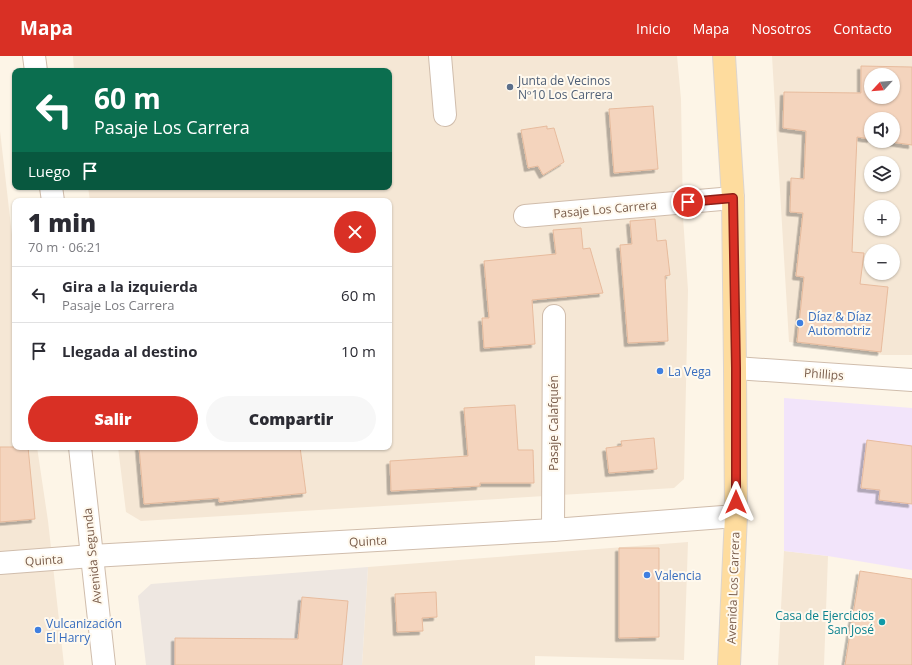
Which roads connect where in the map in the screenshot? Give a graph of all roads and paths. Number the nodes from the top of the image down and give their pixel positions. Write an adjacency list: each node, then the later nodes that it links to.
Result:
1 (34, 56): 4 (street)
2 (440, 56): 5 (street)
3 (724, 56): 6 (main road, Avenida Los Carrera)
4 (36, 68)
5 (445, 115)
6 (733, 198): 7 (street, Pasaje Los Carrera); 9 (main road, Avenida Los Carrera)
7 (525, 216)
8 (554, 316): 13 (street, Pasaje Calafquén)
9 (736, 368): 10 (street, Phillips); 12 (main road, Avenida Los Carrera)
10 (912, 380)
11 (80, 450): 14 (street, Avenida Segunda)
12 (736, 516): 13 (street, Quinta); 17 (main road, Avenida Los Carrera)
13 (553, 530): 14 (street, Quinta)
14 (92, 556): 15 (street, Quinta); 16 (street, Avenida Segunda)
15 (0, 563)
16 (104, 665)
17 (729, 665)

